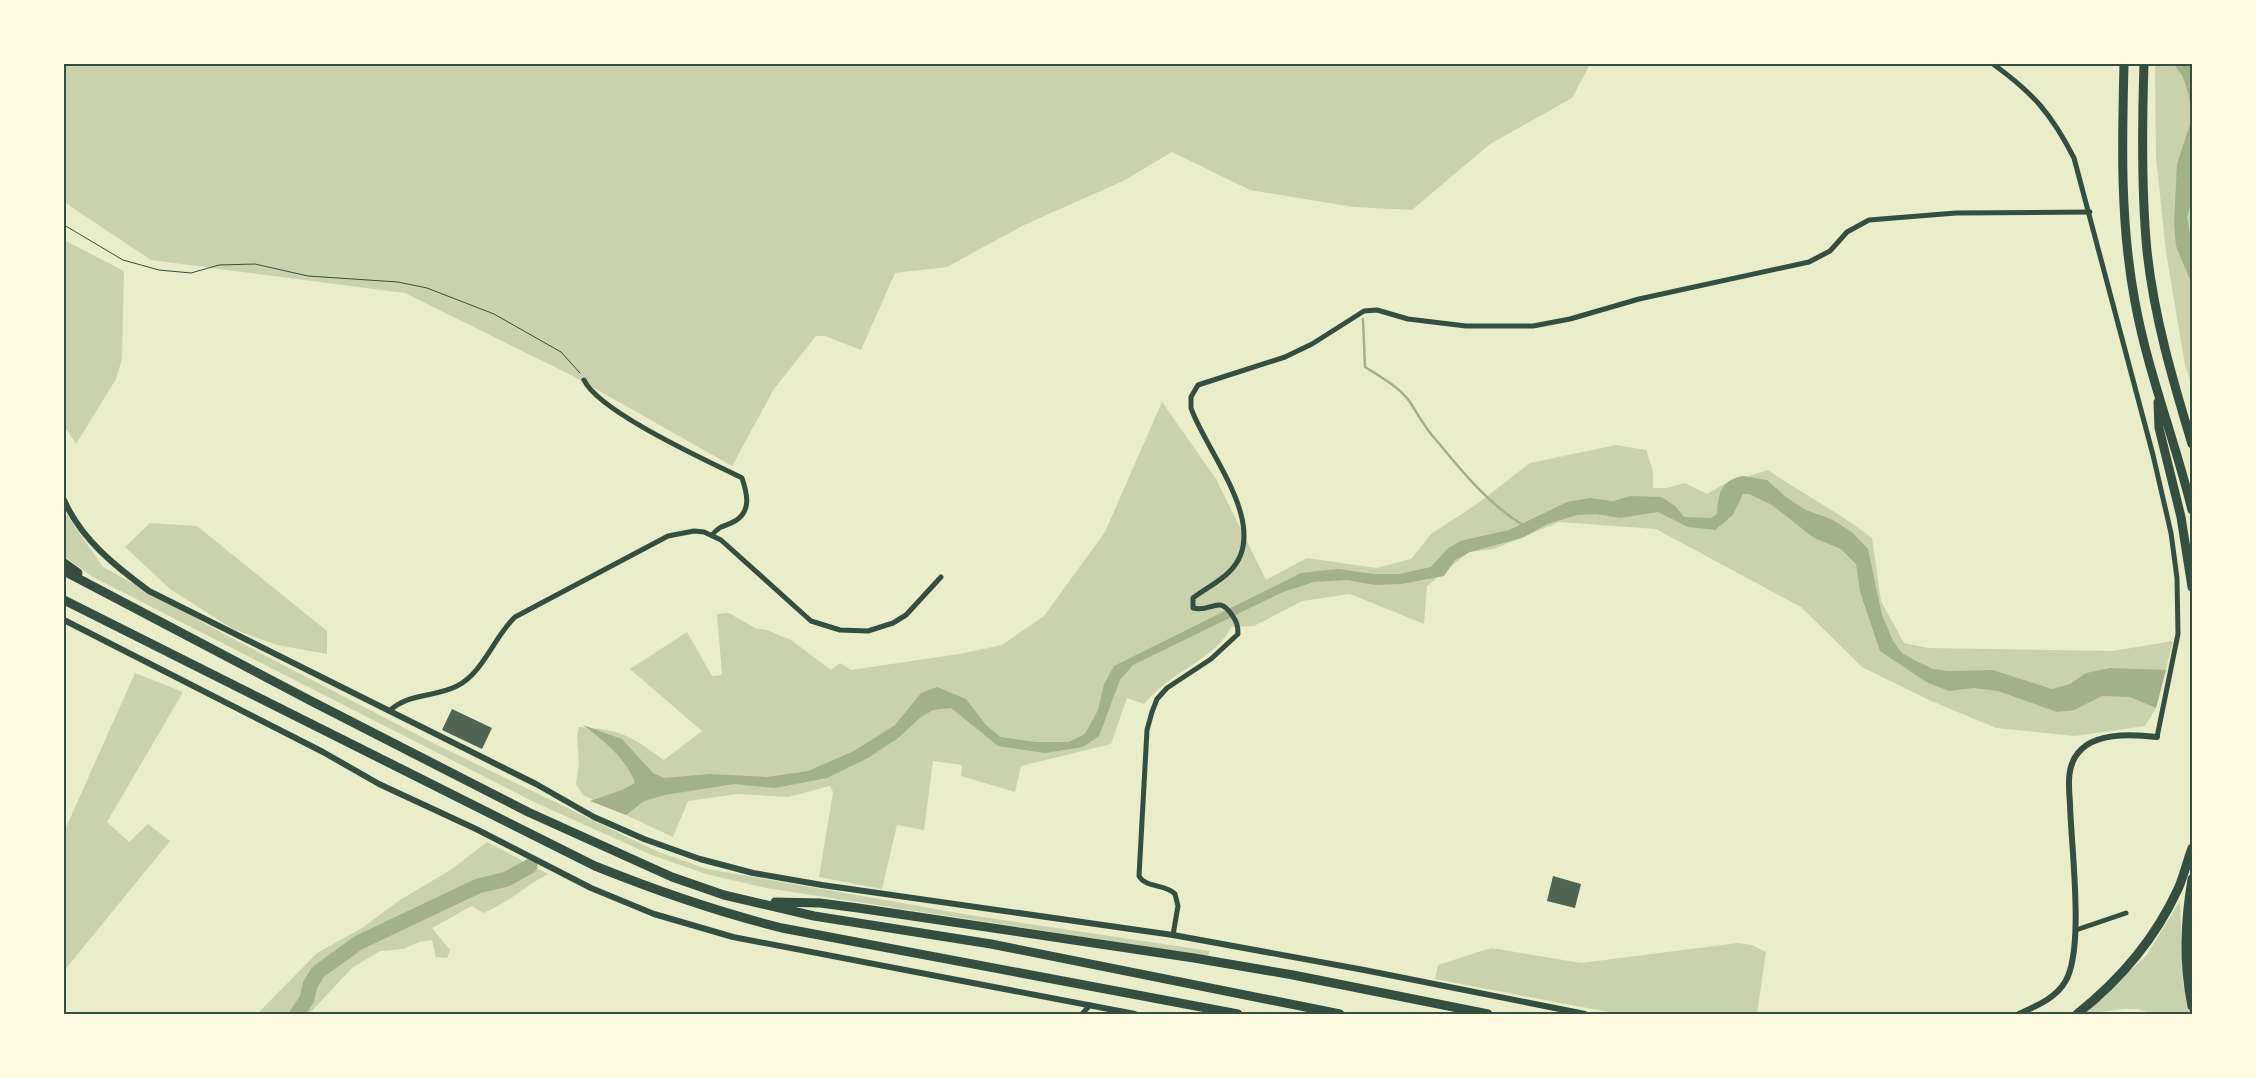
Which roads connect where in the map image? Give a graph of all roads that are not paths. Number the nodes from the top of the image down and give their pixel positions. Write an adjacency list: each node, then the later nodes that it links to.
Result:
1 (1993, 64): 4 (street)
2 (2124, 64): 6 (highway)
3 (2144, 64): 7 (highway)
4 (2090, 212): 19 (street); 25 (street)
5 (584, 380): 10 (street)
6 (2158, 392): 9 (highway); 14 (highway)
7 (2192, 444)
8 (64, 500): 18 (street)
9 (2192, 510)
10 (712, 534): 13 (street); 18 (street)
11 (64, 562): 15 (highway)
12 (64, 571): 15 (highway)
13 (941, 577)
14 (2192, 587)
15 (100, 589): 22 (highway)
16 (64, 600): 30 (highway)
17 (64, 620): 26 (street)
18 (389, 712): 25 (street)
19 (2157, 737): 24 (street)
20 (2192, 848): 35 (highway)
21 (2192, 879): 27 (highway)
22 (757, 902): 31 (highway); 32 (highway)
23 (2126, 913): 24 (street)
24 (2076, 930): 34 (street)
25 (1173, 935): 33 (street)
26 (1090, 1005): 28 (street); 29 (street)
27 (2192, 1006)
28 (1082, 1014)
29 (1135, 1014)
30 (1238, 1014)
31 (1340, 1014)
32 (1488, 1014)
33 (1585, 1014)
34 (2019, 1014)
35 (2077, 1014)

